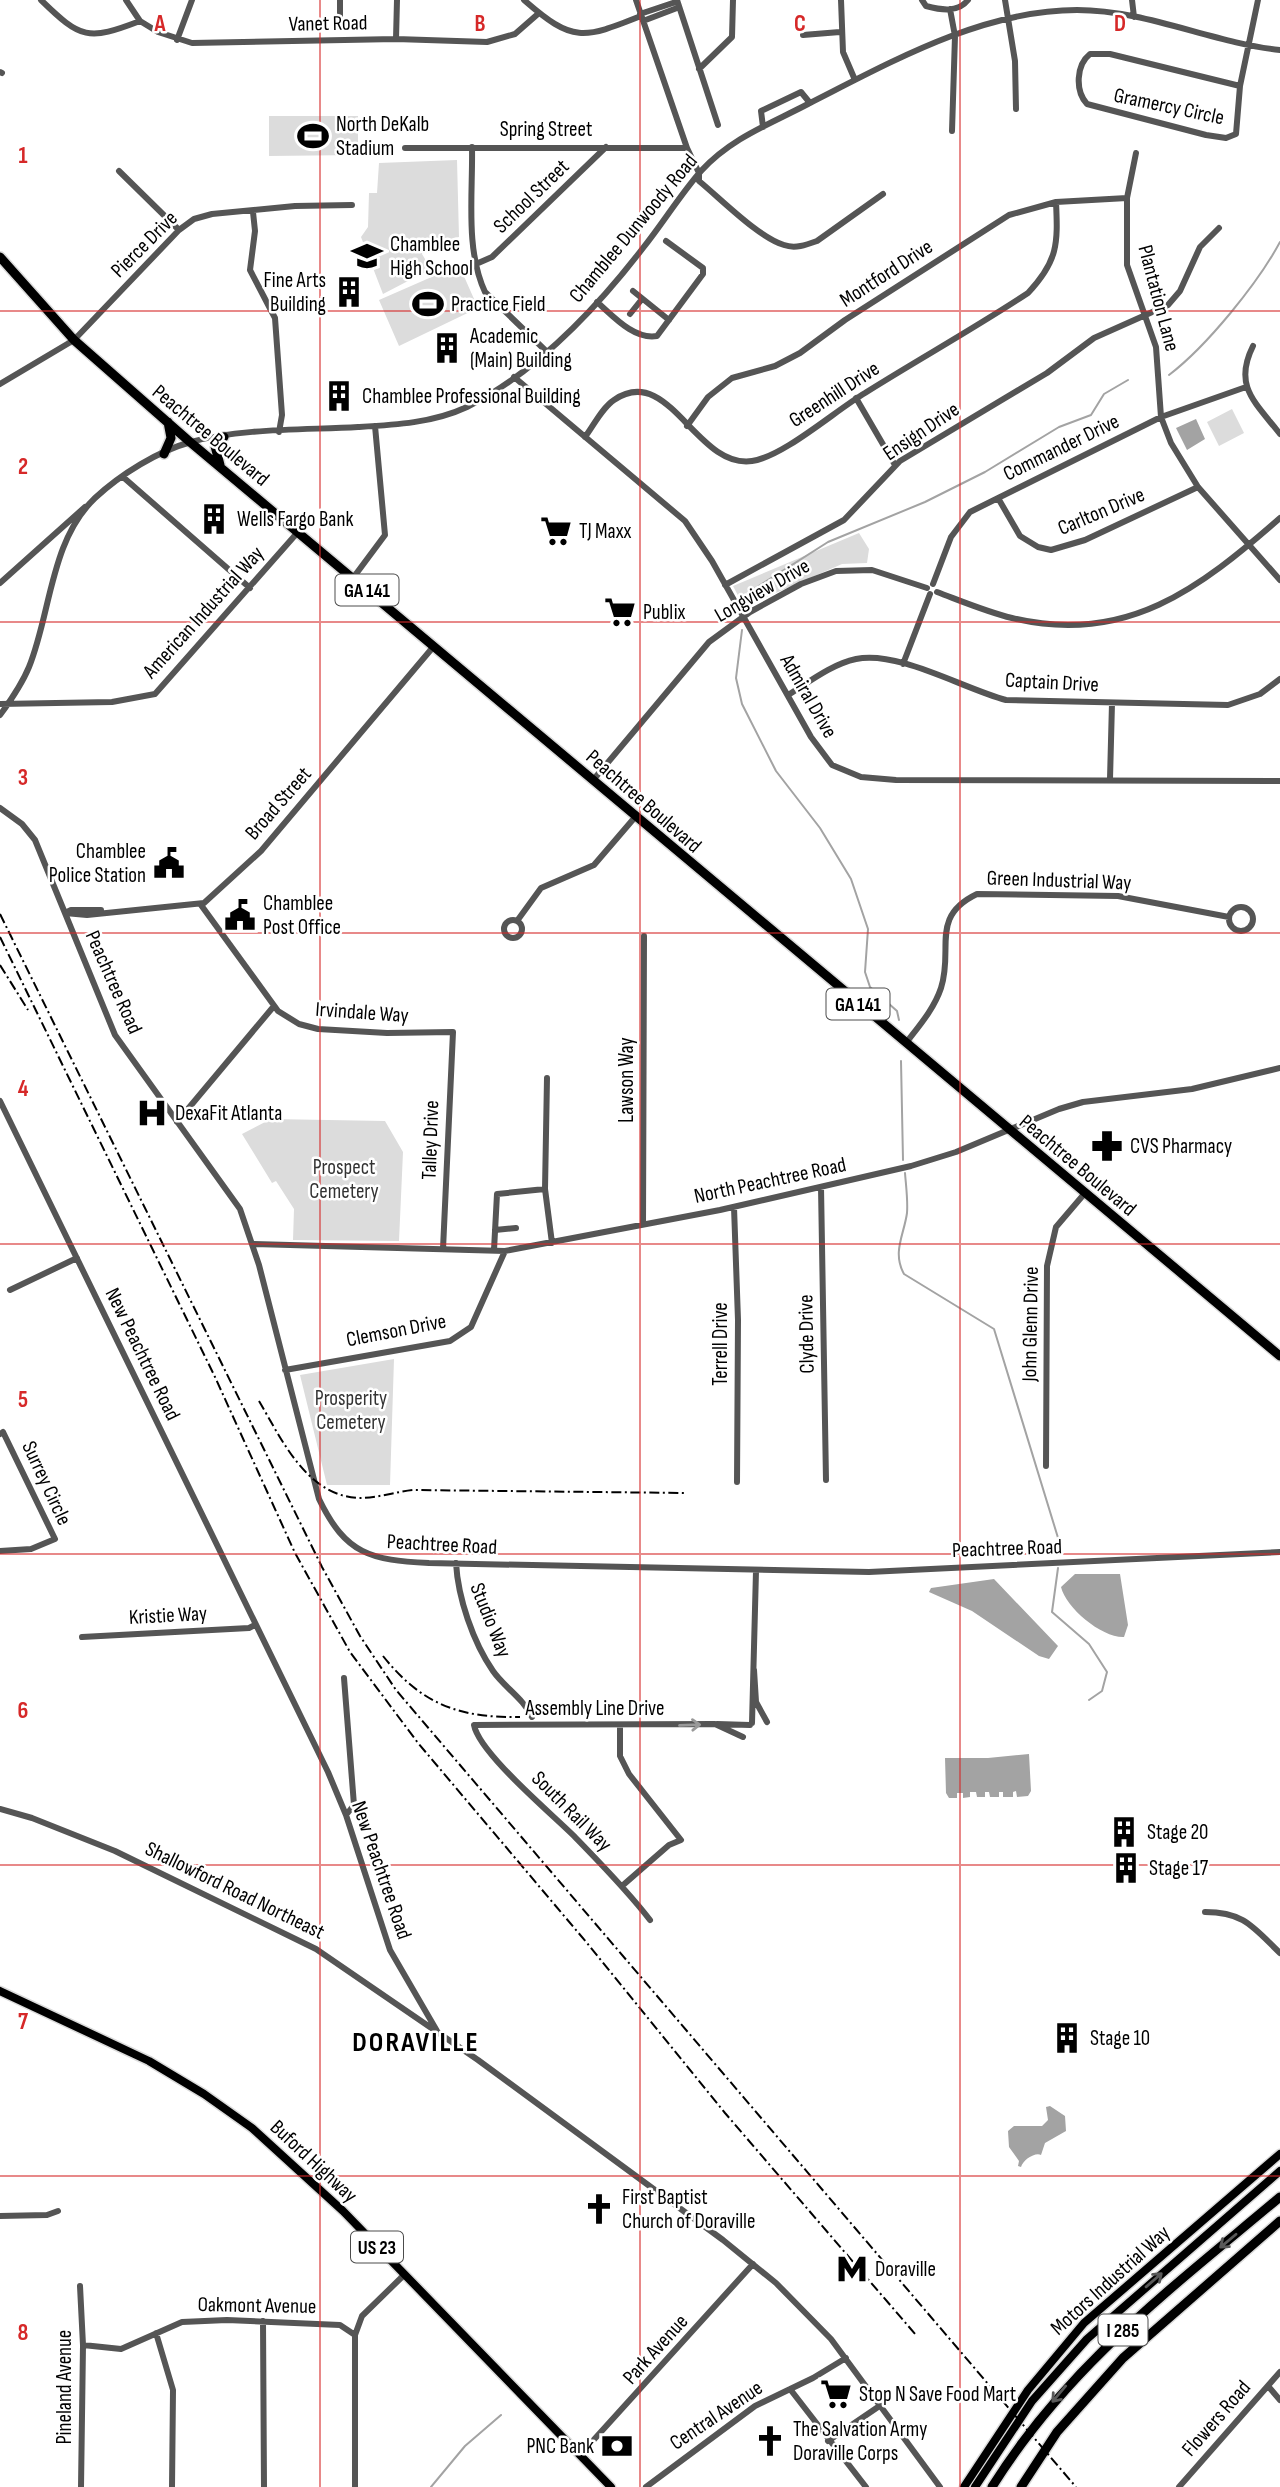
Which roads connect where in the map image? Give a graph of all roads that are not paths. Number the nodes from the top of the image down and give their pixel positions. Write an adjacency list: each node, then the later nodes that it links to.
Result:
1 (41, 0): 22 (street)
2 (126, 0): 22 (street)
3 (192, 0): 27 (street)
4 (340, 0): 18 (street)
5 (397, 0): 26 (street)
6 (524, 0): 17 (street)
7 (636, 0): 19 (street)
8 (733, 0): 30 (street)
9 (841, 0): 23 (street)
10 (922, 0): 16 (street)
11 (968, 0): 16 (street)
12 (1005, 0): 21 (street)
13 (1132, 0): 20 (street)
14 (1258, 0): 28 (street, Gramercy Circle)
15 (676, 3): 19 (street); 30 (street)
16 (950, 9): 25 (street)
17 (539, 13): 19 (street); 26 (street, Vanet Road)
18 (340, 16)
19 (641, 17): 41 (street)
20 (1134, 17): 21 (street, Chamblee Dunwoody Road); 28 (street, Chamblee Dunwoody Road)
21 (1007, 20): 25 (street, Chamblee Dunwoody Road); 34 (street)
22 (140, 22): 27 (street, Vanet Road)
23 (840, 33): 24 (street); 31 (street)
24 (803, 35)
25 (955, 36): 31 (street, Chamblee Dunwoody Road); 37 (street)
26 (396, 39): 27 (street, Vanet Road)
27 (177, 40)
28 (1250, 43): 29 (street, Chamblee Dunwoody Road); 32 (street, Gramercy Circle)
29 (1280, 50)
30 (699, 69): 35 (street)
31 (855, 79): 33 (street, Chamblee Dunwoody Road)
32 (1240, 86): 32 (street, Gramercy Circle)
33 (810, 103): 36 (street, Chamblee Dunwoody Road); 36 (street)
34 (1016, 109)
35 (718, 125)
36 (763, 127): 44 (street, Chamblee Dunwoody Road)
37 (952, 131)
38 (472, 147): 39 (street, Spring Street); 40 (street, Spring Street); 54 (street)
39 (606, 147): 41 (street, Spring Street); 54 (street, School Street)
40 (405, 148)
41 (687, 148): 44 (street)
42 (1136, 153): 46 (street, Plantation Lane)
43 (119, 171): 51 (street)
44 (699, 173): 45 (street); 57 (street, Chamblee Dunwoody Road)
45 (883, 194)
46 (1127, 198): 47 (street, Montford Drive); 59 (street, Plantation Lane)
47 (1056, 202): 67 (street, Greenhill Drive); 72 (street, Montford Drive)
48 (352, 205): 49 (street, Pierce Drive)
49 (253, 212): 51 (street, Pierce Drive); 69 (street)
50 (1219, 228): 59 (street, Ensign Drive)
51 (179, 230): 61 (street, Pierce Drive)
52 (666, 241): 60 (street)
53 (0, 257): 61 (highway, Peachtree Boulevard / GA 141)
54 (476, 264): 63 (street)
55 (633, 291): 56 (street)
56 (642, 299): 58 (street); 60 (street)
57 (597, 302): 60 (street); 63 (street, Chamblee Dunwoody Road)
58 (630, 314)
59 (1144, 316): 68 (street, Plantation Lane); 80 (street, Ensign Drive)
60 (669, 320)
61 (74, 340): 65 (street, Pierce Drive); 70 (highway, Peachtree Boulevard / GA 141)
62 (1253, 345): 66 (street)
63 (546, 351): 64 (street, Chamblee Dunwoody Road)
64 (514, 377): 71 (street, Chamblee Dunwoody Road); 77 (street, Admiral Drive)
65 (0, 384)
66 (1246, 387): 68 (street, Commander Drive); 75 (street)
67 (856, 398): 72 (street, Greenhill Drive); 80 (street)
68 (1161, 417): 83 (street, Plantation Lane); 84 (street, Commander Drive)
69 (283, 421): 73 (street); 74 (street)
70 (168, 422): 78 (highway, Peachtree Boulevard / GA 141); 79 (highway)
71 (375, 426): 73 (street, Chamblee Dunwoody Road); 89 (street)
72 (687, 426): 77 (street, Greenhill Drive)
73 (288, 431): 74 (street, Chamblee Dunwoody Road)
74 (279, 432): 76 (street, Chamblee Dunwoody Road)
75 (1280, 434)
76 (224, 437): 78 (street, Chamblee Dunwoody Road); 81 (highway)
77 (585, 437): 92 (street, Admiral Drive)
78 (190, 442): 79 (street, Chamblee Dunwoody Road); 81 (highway, Peachtree Boulevard / GA 141)
79 (164, 454): 82 (street, Chamblee Dunwoody Road)
80 (895, 465): 92 (street, Ensign Drive)
81 (223, 469): 87 (highway, Peachtree Boulevard / GA 141)
82 (123, 477): 85 (street, Chamblee Dunwoody Road); 93 (street)
83 (1198, 486): 84 (street, Carlton Drive); 88 (street, Plantation Lane)
84 (998, 498): 94 (street, Commander Drive)
85 (92, 501): 91 (street); 100 (street, Chamblee Dunwoody Road)
86 (1280, 518): 88 (street, Longview Drive)
87 (298, 532): 89 (highway, Peachtree Boulevard / GA 141); 93 (street, American Industrial Way)
88 (1248, 545): 90 (street, Plantation Lane); 94 (street, Longview Drive)
89 (353, 578): 96 (highway, Peachtree Boulevard / GA 141)
90 (1280, 580)
91 (0, 583)
92 (725, 584): 95 (street, Admiral Drive)
93 (250, 588): 100 (street, American Industrial Way)
94 (932, 590): 95 (street, Longview Drive); 97 (street, Commander Drive)
95 (743, 617): 99 (street, Admiral Drive); 104 (street, Longview Drive)
96 (434, 646): 104 (highway, Peachtree Boulevard / GA 141); 109 (street, Broad Street)
97 (903, 664): 99 (street, Captain Drive); 101 (street, Captain Drive)
98 (1280, 679): 101 (street, Captain Drive)
99 (788, 695): 105 (street, Admiral Drive)
100 (9, 703): 102 (street, American Industrial Way); 103 (street, Chamblee Dunwoody Road)
101 (1112, 703): 105 (street)
102 (0, 704)
103 (0, 715)
104 (593, 779): 108 (highway, Peachtree Boulevard / GA 141)
105 (1110, 779): 106 (street, Admiral Drive)
106 (1280, 780)
107 (0, 808): 110 (street, Peachtree Road)
108 (636, 816): 112 (street); 116 (highway, Peachtree Boulevard / GA 141)
109 (201, 905): 110 (street); 114 (street, Irvindale Way)
110 (65, 913): 120 (street, Peachtree Road)
111 (1229, 917): 116 (street, Green Industrial Way)
112 (517, 921)
113 (644, 936): 126 (street, Lawson Way)
114 (274, 1006): 115 (street, Irvindale Way); 120 (street)
115 (453, 1032): 131 (street, Talley Drive)
116 (906, 1043): 121 (highway, Peachtree Boulevard / GA 141)
117 (1280, 1068): 121 (street, North Peachtree Road)
118 (547, 1078): 123 (street)
119 (0, 1101): 134 (street, New Peachtree Road)
120 (177, 1122): 130 (street, Peachtree Road)
121 (1007, 1129): 122 (street, North Peachtree Road); 124 (highway, Peachtree Boulevard / GA 141)
122 (821, 1187): 125 (street, North Peachtree Road); 140 (street, Clyde Drive)
123 (545, 1189): 128 (street); 129 (street)
124 (1085, 1193): 136 (highway, Peachtree Boulevard / GA 141); 139 (street, John Glenn Drive)
125 (734, 1207): 126 (street, North Peachtree Road); 141 (street, Terrell Drive)
126 (643, 1224): 129 (street, North Peachtree Road)
127 (516, 1228): 128 (street)
128 (495, 1230): 132 (street)
129 (552, 1243): 133 (street, North Peachtree Road)
130 (253, 1244): 131 (street, North Peachtree Road); 137 (street, Peachtree Road)
131 (443, 1249): 132 (street, North Peachtree Road)
132 (494, 1250): 133 (street, North Peachtree Road)
133 (505, 1251): 137 (street, Clemson Drive)
134 (76, 1258): 135 (street); 146 (street, New Peachtree Road)
135 (10, 1290)
136 (1280, 1356)
137 (285, 1370): 144 (street, Peachtree Road)
138 (2, 1433): 142 (street, Surrey Circle)
139 (1046, 1466)
140 (827, 1480)
141 (737, 1482)
142 (0, 1551)
143 (1280, 1552): 145 (street, Peachtree Road)
144 (456, 1563): 145 (street, Peachtree Road); 150 (street, Studio Way)
145 (755, 1571): 148 (street)
146 (256, 1625): 147 (street, Kristie Way); 157 (street, New Peachtree Road)
147 (82, 1637)
148 (754, 1670): 151 (street); 152 (street, Assembly Line Drive)
149 (344, 1678): 157 (street)
150 (532, 1717)
151 (767, 1722)
152 (715, 1724): 154 (street, Assembly Line Drive, one-way to 152); 155 (street, Assembly Line Drive)
153 (474, 1725): 154 (street, Assembly Line Drive); 158 (street, South Rail Way)
154 (620, 1725): 158 (street)
155 (743, 1737)
156 (0, 1809): 163 (street, Shallowford Road Northeast)
157 (346, 1815): 163 (street, New Peachtree Road)
158 (622, 1886): 160 (street, South Rail Way)
159 (1205, 1912): 161 (street)
160 (650, 1920)
161 (1280, 1953)
162 (0, 1991): 171 (main road, Buford Highway / US 23)
163 (438, 2033): 170 (street, New Peachtree Road)
164 (1280, 2154): 193 (main road, Motors Industrial Way)
165 (1280, 2171): 194 (main road, Motors Industrial Way, one-way to 165)
166 (1280, 2197): 195 (highway, I 285, one-way to 195)
167 (58, 2211): 168 (street)
168 (0, 2216)
169 (1280, 2221): 196 (highway, I 285)
170 (753, 2264): 177 (street, New Peachtree Road); 184 (street, Park Avenue)
171 (404, 2275): 175 (street); 184 (main road, Buford Highway / US 23)
172 (80, 2286): 176 (street, Pineland Avenue)
173 (262, 2321): 174 (street, Oakmont Avenue); 175 (street, Oakmont Avenue); 188 (street)
174 (156, 2333): 176 (street, Oakmont Avenue); 187 (street)
175 (355, 2335): 189 (street)
176 (83, 2345): 186 (street, Pineland Avenue)
177 (846, 2358): 180 (street, Central Avenue); 182 (street, New Peachtree Road)
178 (1280, 2372): 179 (street, Flowers Road)
179 (1268, 2386): 181 (street); 197 (street, Flowers Road)
180 (790, 2389): 183 (street); 191 (street, Central Avenue)
181 (1280, 2400)
182 (878, 2407): 183 (street); 185 (street, New Peachtree Road)
183 (828, 2441): 192 (street)
184 (580, 2455): 190 (main road, Buford Highway / US 23)
185 (939, 2486)
186 (81, 2487)
187 (172, 2487)
188 (264, 2487)
189 (355, 2487)
190 (611, 2487)
191 (646, 2487)
192 (866, 2487)
193 (964, 2487)
194 (975, 2487)
195 (992, 2487)
196 (1021, 2487)
197 (1179, 2487)

